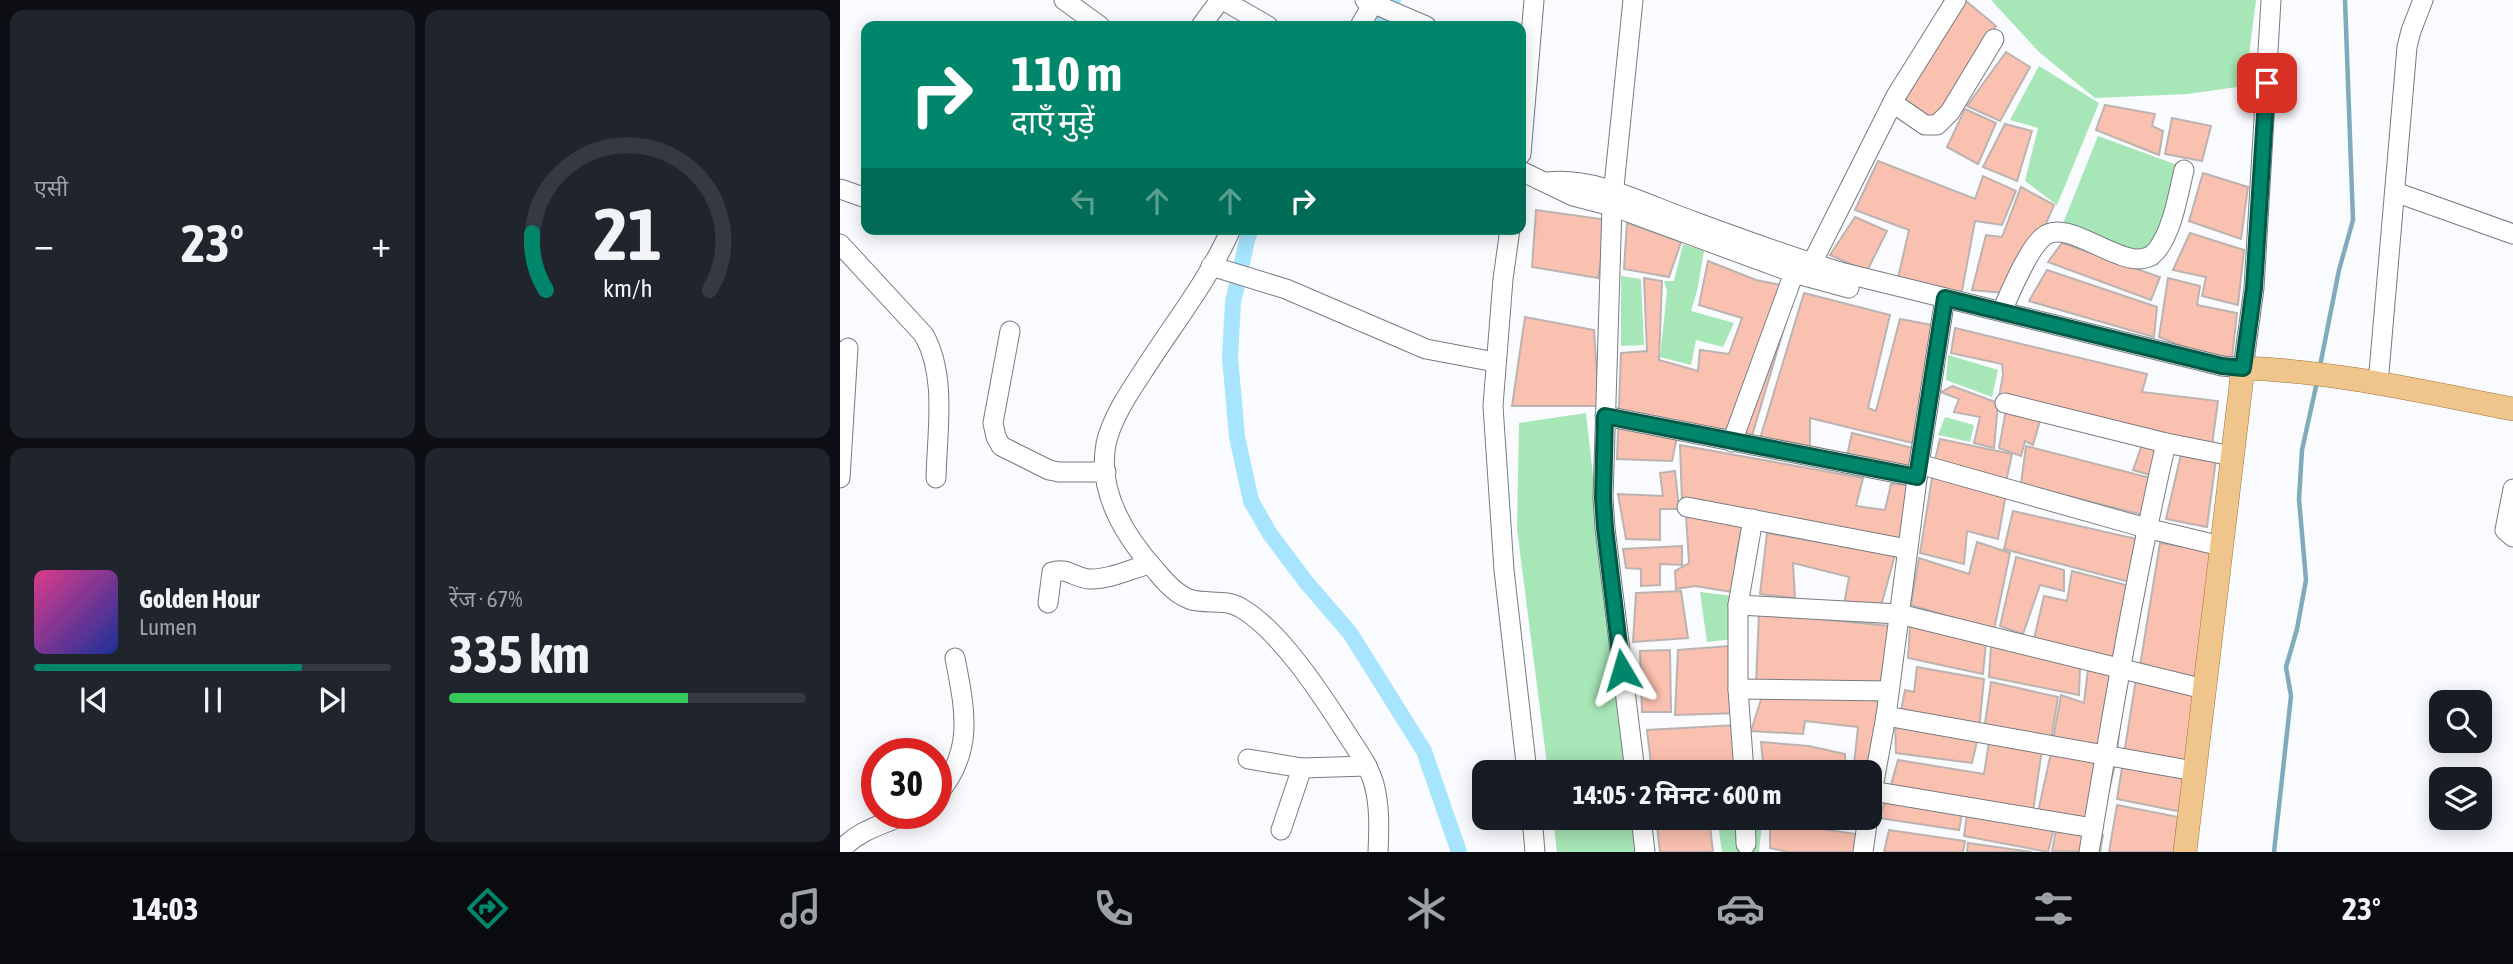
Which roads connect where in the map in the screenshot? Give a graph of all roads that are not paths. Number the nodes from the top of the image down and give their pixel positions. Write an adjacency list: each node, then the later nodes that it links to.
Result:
1 (1064, 0): 9 (street)
2 (1221, 0): 10 (street); 11 (street)
3 (1534, 0): 15 (street)
4 (1633, 0): 22 (street)
5 (1956, 0): 16 (street)
6 (2271, 0): 34 (street)
7 (2423, 0): 20 (street)
8 (1371, 1): 12 (street); 13 (street)
9 (1093, 21)
10 (1205, 21)
11 (1259, 21)
12 (1362, 21)
13 (1415, 21)
14 (1994, 39): 16 (street)
15 (1526, 95)
16 (1893, 103): 28 (street)
17 (2184, 170): 30 (street)
18 (1526, 173): 22 (street)
19 (840, 188): 21 (street)
20 (2395, 192): 23 (street); 35 (street)
21 (861, 196)
22 (1614, 199): 28 (street); 39 (street)
23 (2513, 234)
24 (1231, 235): 27 (street)
25 (1509, 235): 33 (street)
26 (840, 244): 47 (street)
27 (1228, 271): 33 (street); 45 (street)
28 (1804, 271): 29 (street); 41 (street)
29 (1944, 304): 30 (street); 34 (street); 44 (street)
30 (2002, 312): 34 (street)
31 (1010, 331): 45 (street)
32 (843, 351): 46 (street)
33 (1495, 362): 67 (street)
34 (2242, 374): 36 (main road); 43 (main road)
35 (2378, 384): 36 (main road); 38 (main road)
36 (2339, 385): 40 (main road)
37 (2005, 403): 42 (street)
38 (2513, 409)
39 (1605, 416): 41 (street); 68 (street)
40 (2513, 425)
41 (1732, 442): 44 (street)
42 (2166, 443): 43 (street); 51 (street)
43 (2232, 456): 53 (main road)
44 (1918, 470): 51 (street); 54 (street)
45 (1106, 472): 55 (street)
46 (840, 478)
47 (936, 478)
48 (2513, 489): 52 (street)
49 (1687, 507): 50 (street)
50 (1753, 519): 54 (street); 57 (street)
51 (2146, 528): 53 (street); 60 (street)
52 (2513, 537)
53 (2221, 546): 62 (main road)
54 (1907, 549): 58 (street)
55 (1149, 564): 56 (street); 71 (street)
56 (1048, 603)
57 (1738, 605): 58 (street); 61 (street)
58 (1899, 614): 60 (street); 63 (street)
59 (955, 658): 74 (street)
60 (2122, 668): 62 (street); 65 (street)
61 (1738, 689): 63 (street); 69 (street)
62 (2204, 689): 73 (main road)
63 (1889, 691): 64 (street)
64 (1886, 716): 65 (street); 70 (street)
65 (2104, 754): 73 (street); 76 (street)
66 (1248, 759): 72 (street)
67 (1526, 760)
68 (1634, 760)
69 (1743, 760)
70 (1878, 760)
71 (1367, 766): 72 (street); 85 (street)
72 (1302, 768): 78 (street)
73 (2194, 771): 90 (main road)
74 (952, 773)
75 (1882, 802): 76 (street)
76 (2093, 828): 89 (street)
77 (870, 829): 84 (street)
78 (1281, 830)
79 (1533, 830): 86 (street)
80 (1641, 830): 87 (street)
81 (1745, 830): 83 (street)
82 (1866, 830): 88 (street)
83 (1746, 844)
84 (840, 851)
85 (1378, 852)
86 (1535, 852)
87 (1644, 852)
88 (1863, 852)
89 (2089, 852)
90 (2185, 852)

